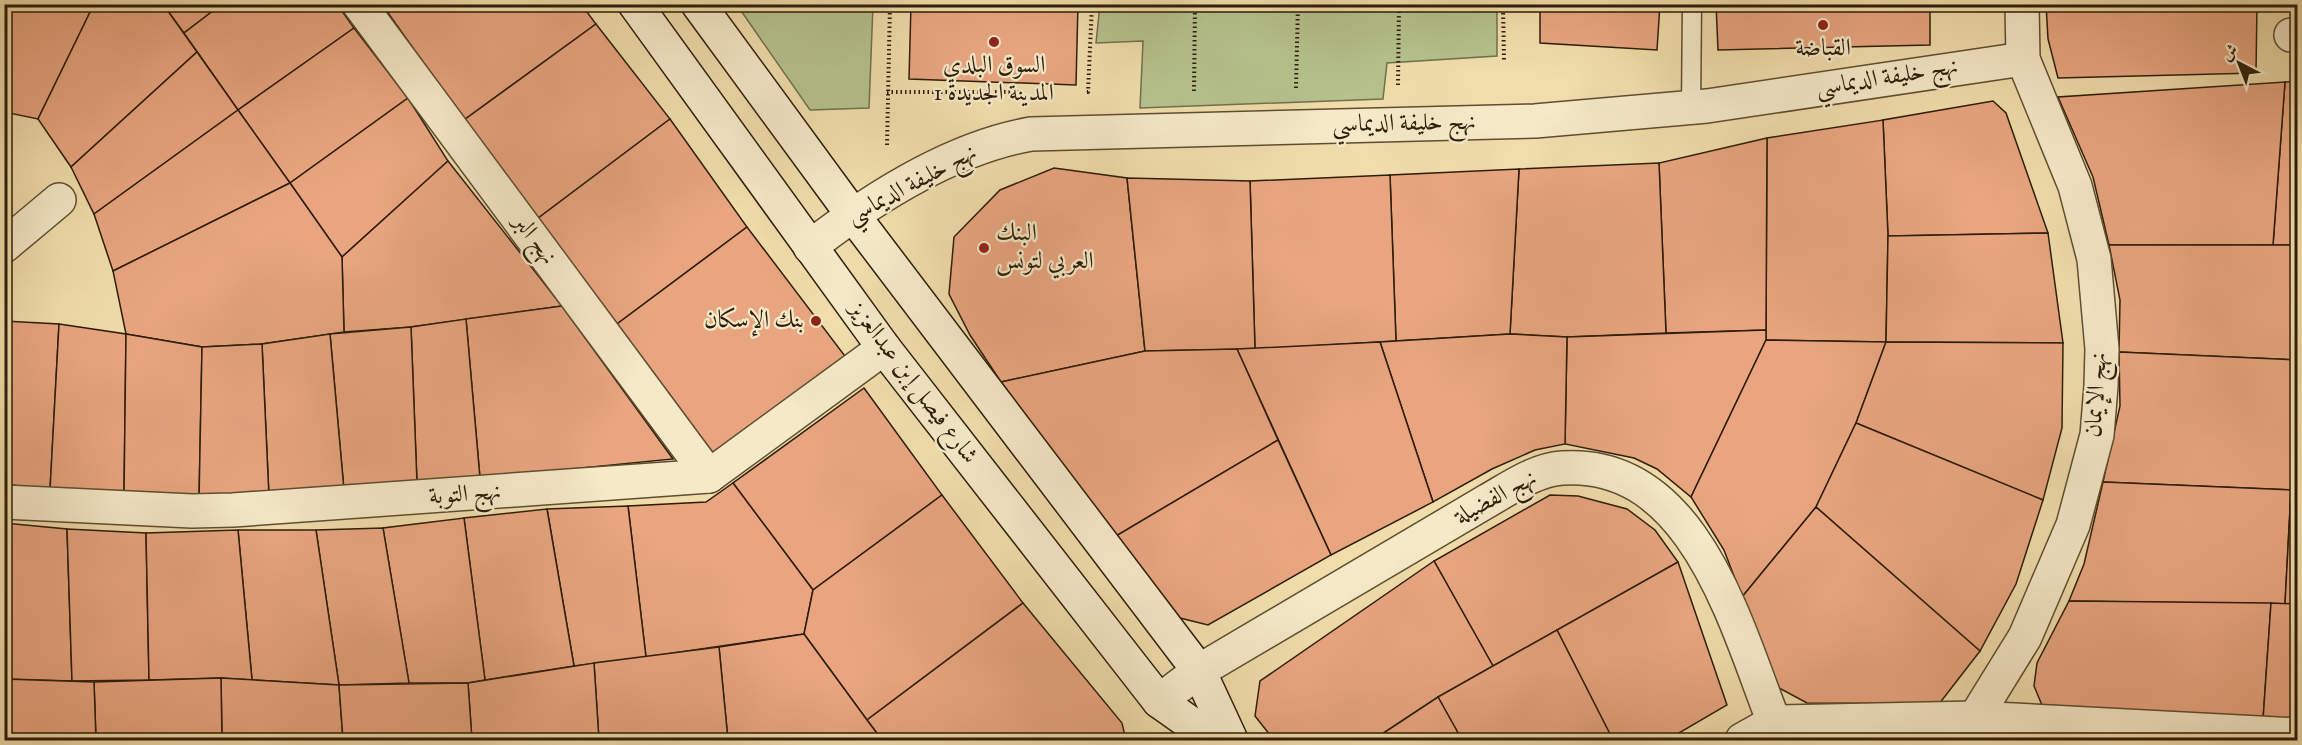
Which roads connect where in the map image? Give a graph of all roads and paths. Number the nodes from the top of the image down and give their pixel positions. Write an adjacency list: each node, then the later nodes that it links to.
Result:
1 (358, 4): 27 (street, نهج البر)
2 (635, 4): 25 (street, شارع فيصل إبن عبدالعزيز)
3 (698, 4): 23 (street)
4 (890, 4): 14 (path)
5 (1092, 4): 16 (path)
6 (1195, 4): 20 (path)
7 (1298, 4): 19 (path)
8 (1399, 4): 18 (path)
9 (1503, 4): 13 (path)
10 (1692, 4): 17 (lane)
11 (2022, 4): 12 (street)
12 (2023, 59): 17 (street, نهج خليفة الديماسي); 31 (street, نهج الإيمان)
13 (1504, 61)
14 (887, 92): 15 (path); 21 (path)
15 (1029, 92)
16 (1077, 92)
17 (1690, 108): 18 (street, نهج خليفة الديماسي)
18 (1397, 125): 19 (street, نهج خليفة الديماسي)
19 (1295, 127): 20 (street, نهج خليفة الديماسي)
20 (1193, 130): 21 (street, نهج خليفة الديماسي)
21 (887, 194): 23 (street, نهج خليفة الديماسي)
22 (59, 200): 24 (street)
23 (852, 214): 25 (street, نهج خليفة الديماسي); 29 (street)
24 (4, 246)
25 (810, 247): 26 (street, شارع فيصل إبن عبدالعزيز)
26 (884, 348): 27 (street); 30 (street, شارع فيصل إبن عبدالعزيز)
27 (709, 476): 28 (street, نهج التوبة)
28 (4, 502)
29 (1199, 671): 30 (street, نهج الفضيلة); 32 (street, نهج الفضيلة); 35 (street)
30 (1160, 701): 34 (street, شارع فيصل إبن عبدالعزيز)
31 (1975, 718): 32 (street); 33 (street)
32 (1774, 722): 36 (street)
33 (2298, 735)
34 (1214, 741)
35 (1232, 741)
36 (1742, 741)

